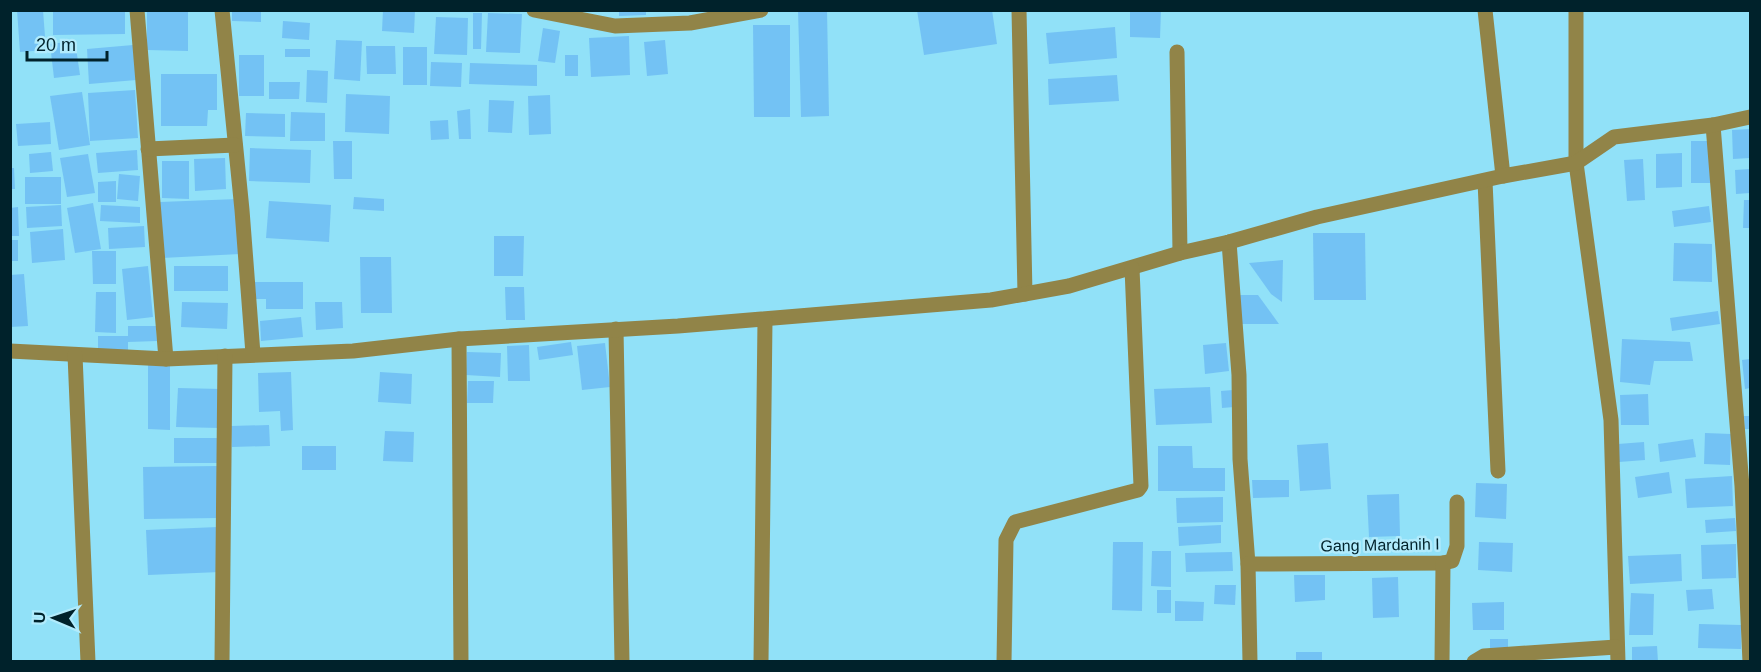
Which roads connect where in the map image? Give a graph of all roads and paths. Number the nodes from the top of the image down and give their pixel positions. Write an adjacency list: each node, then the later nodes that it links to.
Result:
1 (137, 10): 12 (street)
2 (222, 10): 11 (street)
3 (534, 10): 4 (street)
4 (761, 10)
5 (1019, 10): 19 (street)
6 (1485, 10): 14 (street)
7 (1576, 10): 13 (street)
8 (1177, 52): 17 (street)
9 (1750, 117): 10 (street)
10 (1713, 125): 13 (street); 32 (street)
11 (235, 145): 12 (street); 24 (street)
12 (148, 149): 27 (street)
13 (1576, 163): 14 (street); 33 (street)
14 (1503, 176): 15 (street)
15 (1485, 181): 16 (street); 28 (street)
16 (1229, 242): 17 (street); 30 (street)
17 (1180, 253): 18 (street)
18 (1132, 268): 19 (street); 39 (street)
19 (1026, 294): 20 (street)
20 (765, 320): 21 (street); 38 (street)
21 (615, 329): 22 (street); 37 (street)
22 (459, 339): 24 (street); 36 (street)
23 (10, 351): 25 (street)
24 (253, 354): 26 (street)
25 (75, 355): 27 (street); 34 (street)
26 (225, 356): 27 (street); 35 (street)
27 (166, 359)
28 (1498, 471)
29 (1457, 502): 31 (street, Gang Mardanih I)
30 (1248, 564): 31 (street, Gang Mardanih I); 40 (street)
31 (1443, 564): 41 (street)
32 (1748, 598): 43 (street)
33 (1617, 654): 42 (street)
34 (88, 662)
35 (222, 662)
36 (461, 662)
37 (622, 662)
38 (761, 662)
39 (1004, 662)
40 (1250, 662)
41 (1442, 662)
42 (1474, 662)
43 (1750, 662)

